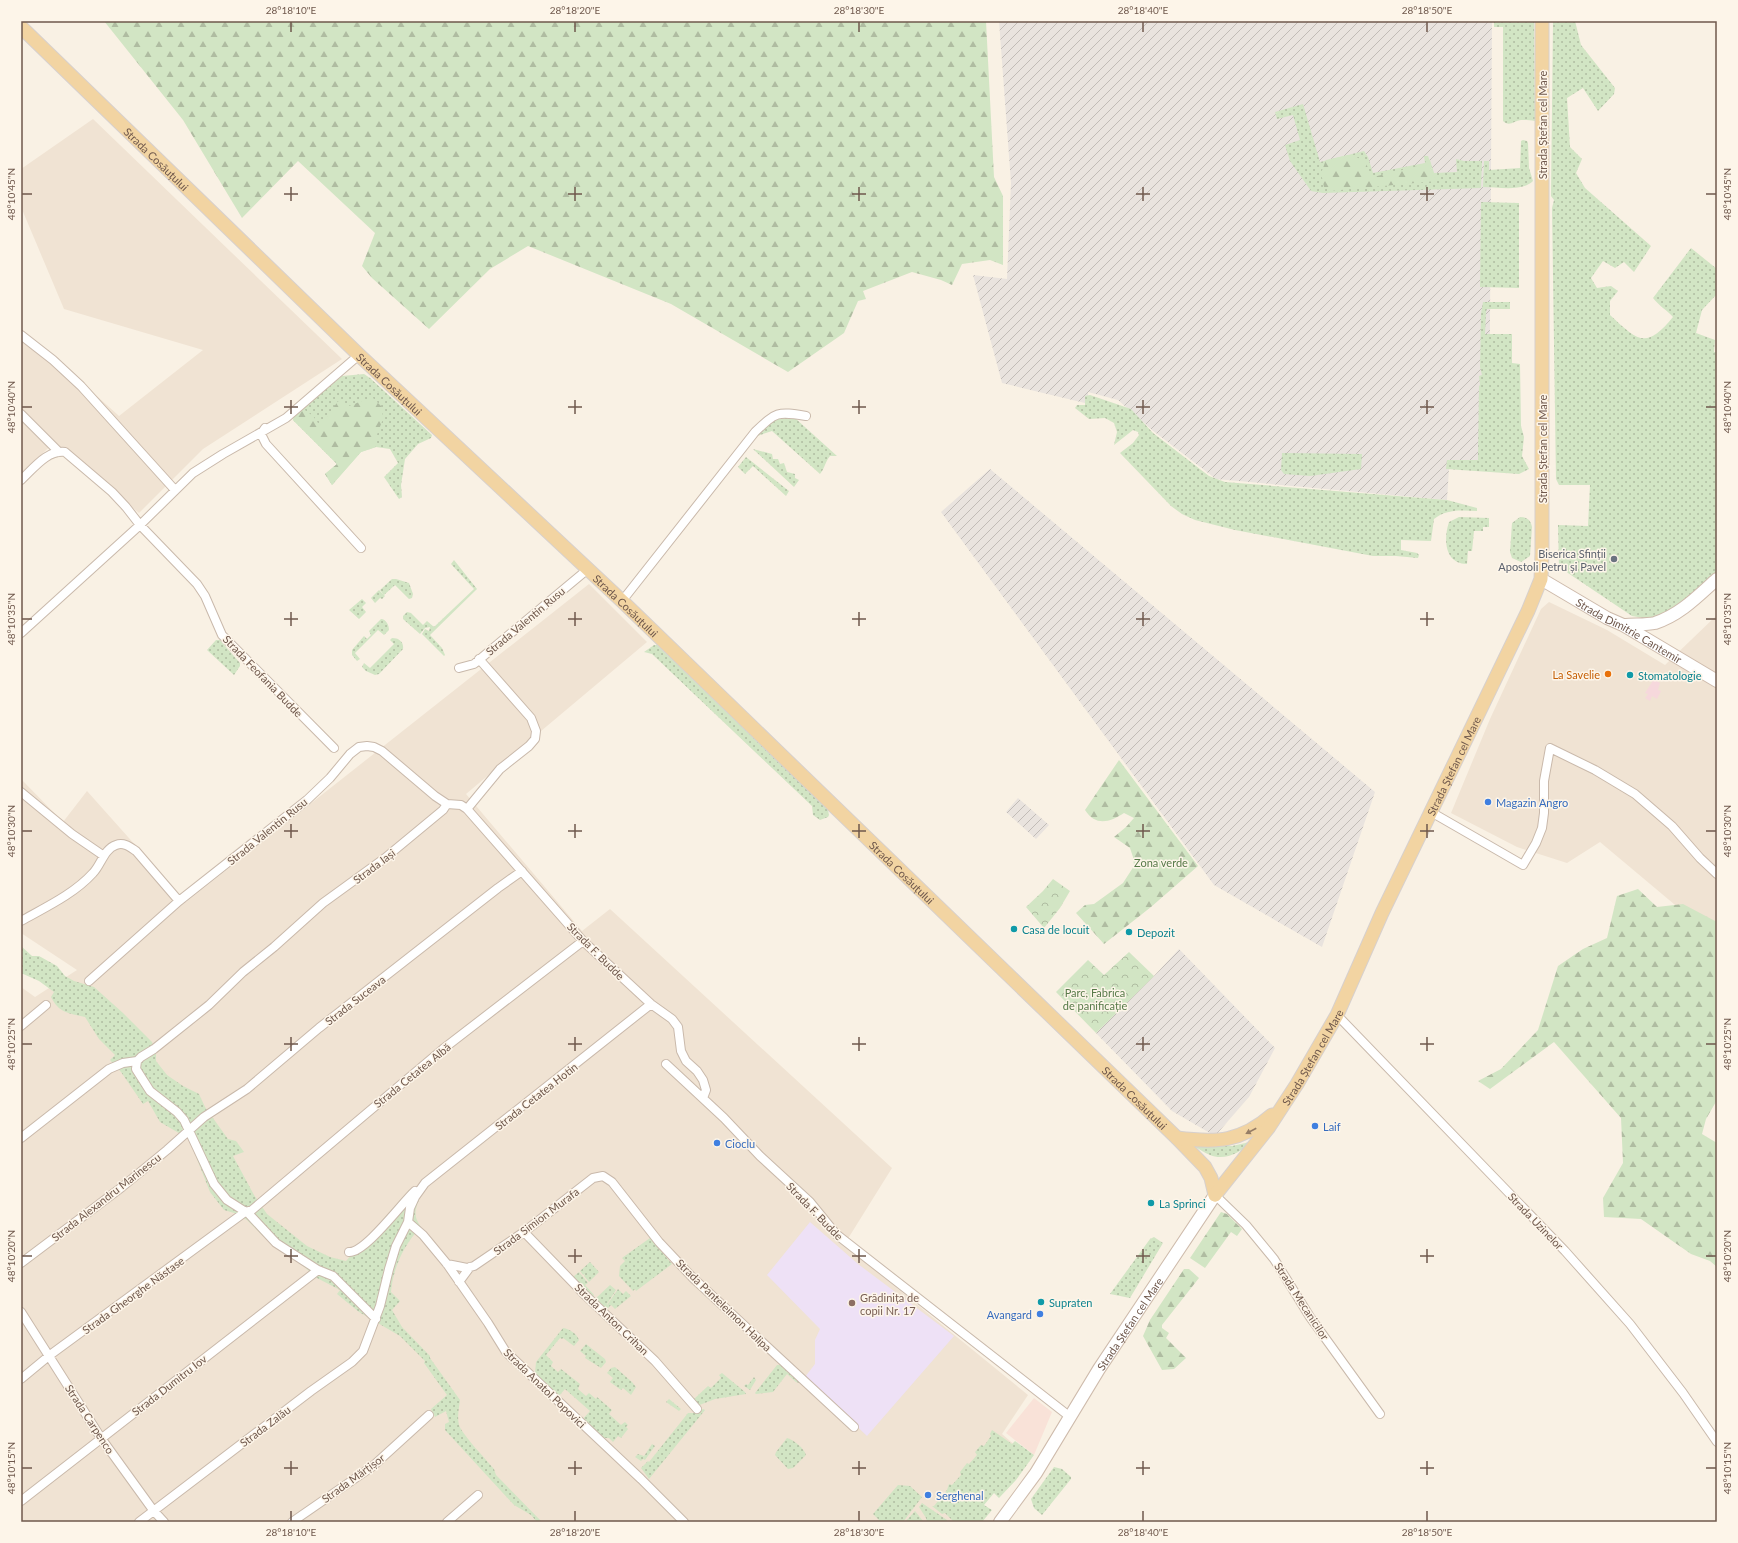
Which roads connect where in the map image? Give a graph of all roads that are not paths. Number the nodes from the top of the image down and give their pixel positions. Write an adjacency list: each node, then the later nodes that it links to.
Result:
1 (1542, 21): 14 (main road, Strada Ștefan cel Mare)
2 (21, 27): 4 (main road, Strada Cosăuțului)
3 (21, 335): 10 (street)
4 (359, 355): 7 (street); 13 (main road, Strada Cosăuțului)
5 (21, 414): 8 (street, Strada Feofania Budde)
6 (806, 416): 16 (street)
7 (265, 428): 10 (street); 12 (street)
8 (59, 452): 9 (street); 11 (street, Strada Feofania Budde)
9 (21, 480)
10 (175, 490): 11 (street)
11 (140, 525): 18 (street); 22 (street, Strada Feofania Budde)
12 (361, 548)
13 (588, 569): 16 (main road, Strada Cosăuțului); 19 (street, Strada Valentin Rusu)
14 (1541, 579): 17 (main road, Strada Dimitrie Cantemir); 26 (main road, Strada Ștefan cel Mare)
15 (1717, 580): 17 (main road)
16 (622, 601): 44 (main road, Strada Cosăuțului)
17 (1623, 625): 21 (main road, Strada Dimitrie Cantemir)
18 (21, 633)
19 (479, 659): 20 (street, Strada Valentin Rusu); 25 (street)
20 (459, 668)
21 (1717, 681)
22 (334, 748)
23 (21, 792): 27 (street)
24 (447, 804): 25 (street); 30 (street, Strada Valentin Rusu); 39 (street, Strada Iași)
25 (467, 809): 28 (street, Strada F. Budde)
26 (1431, 812): 29 (street); 36 (main road, Strada Ștefan cel Mare)
27 (104, 856): 30 (street); 31 (street)
28 (522, 871): 32 (street, Strada F. Budde); 42 (street, Strada Suceava)
29 (1717, 874)
30 (179, 901): 33 (street, Strada Valentin Rusu)
31 (21, 921)
32 (583, 941): 34 (street, Strada F. Budde); 48 (street, Strada Cetatea Albă)
33 (89, 981)
34 (651, 1004): 40 (street, Strada F. Budde); 46 (street, Strada Cetatea Hotin)
35 (46, 1005): 37 (street)
36 (1336, 1015): 41 (main road, Strada Ștefan cel Mare); 67 (street, Strada Uzinelor)
37 (21, 1026)
38 (666, 1064): 40 (street, Strada F. Budde)
39 (137, 1065): 42 (street); 43 (street)
40 (703, 1098): 64 (street, Strada F. Budde)
41 (1281, 1107): 44 (main road, one-way to 44); 47 (main road, Strada Ștefan cel Mare)
42 (189, 1129): 48 (street); 52 (street, Strada Alexandru Marinescu)
43 (21, 1138)
44 (1177, 1138): 47 (main road, Strada Cosăuțului)
45 (603, 1176): 50 (street, Strada Simion Murafa); 65 (street, Strada Panteleimon Halipa)
46 (421, 1188): 49 (street, Strada Cetatea Hotin); 51 (street, Strada Cetatea Hotin)
47 (1215, 1195): 62 (street, Strada Mecanicilor); 64 (main road, Strada Ștefan cel Mare)
48 (245, 1212): 55 (street); 59 (street, Strada Gheorghe Năstase)
49 (408, 1222): 53 (street, Strada Anatol Popovici); 58 (street, Strada Cetatea Hotin)
50 (524, 1232): 54 (street, Strada Simion Murafa); 61 (street, Strada Anton Crihan)
51 (349, 1252)
52 (21, 1263)
53 (447, 1264): 54 (street); 56 (street, Strada Anatol Popovici)
54 (470, 1267): 56 (street, Strada Simion Murafa)
55 (318, 1270): 58 (street); 66 (street, Strada Dumitru Iov)
56 (459, 1282): 75 (street, Strada Anatol Popovici)
57 (21, 1312): 59 (street, Strada Carpenco)
58 (376, 1319): 70 (street, Strada Zalău)
59 (50, 1355): 60 (street, Strada Gheorghe Năstase); 66 (street, Strada Carpenco)
60 (21, 1379)
61 (698, 1409)
62 (1380, 1414)
63 (429, 1415): 73 (street, Strada Mărțișor)
64 (1069, 1416): 76 (main road, Strada Ștefan cel Mare)
65 (854, 1428)
66 (101, 1438): 69 (street, Strada Dumitru Iov); 70 (street, Strada Carpenco)
67 (1717, 1442)
68 (478, 1495): 74 (street)
69 (21, 1501)
70 (153, 1510): 71 (street, Strada Zalău); 72 (street, Strada Carpenco)
71 (139, 1522)
72 (164, 1522)
73 (292, 1522)
74 (447, 1522)
75 (684, 1522)
76 (1000, 1522)

